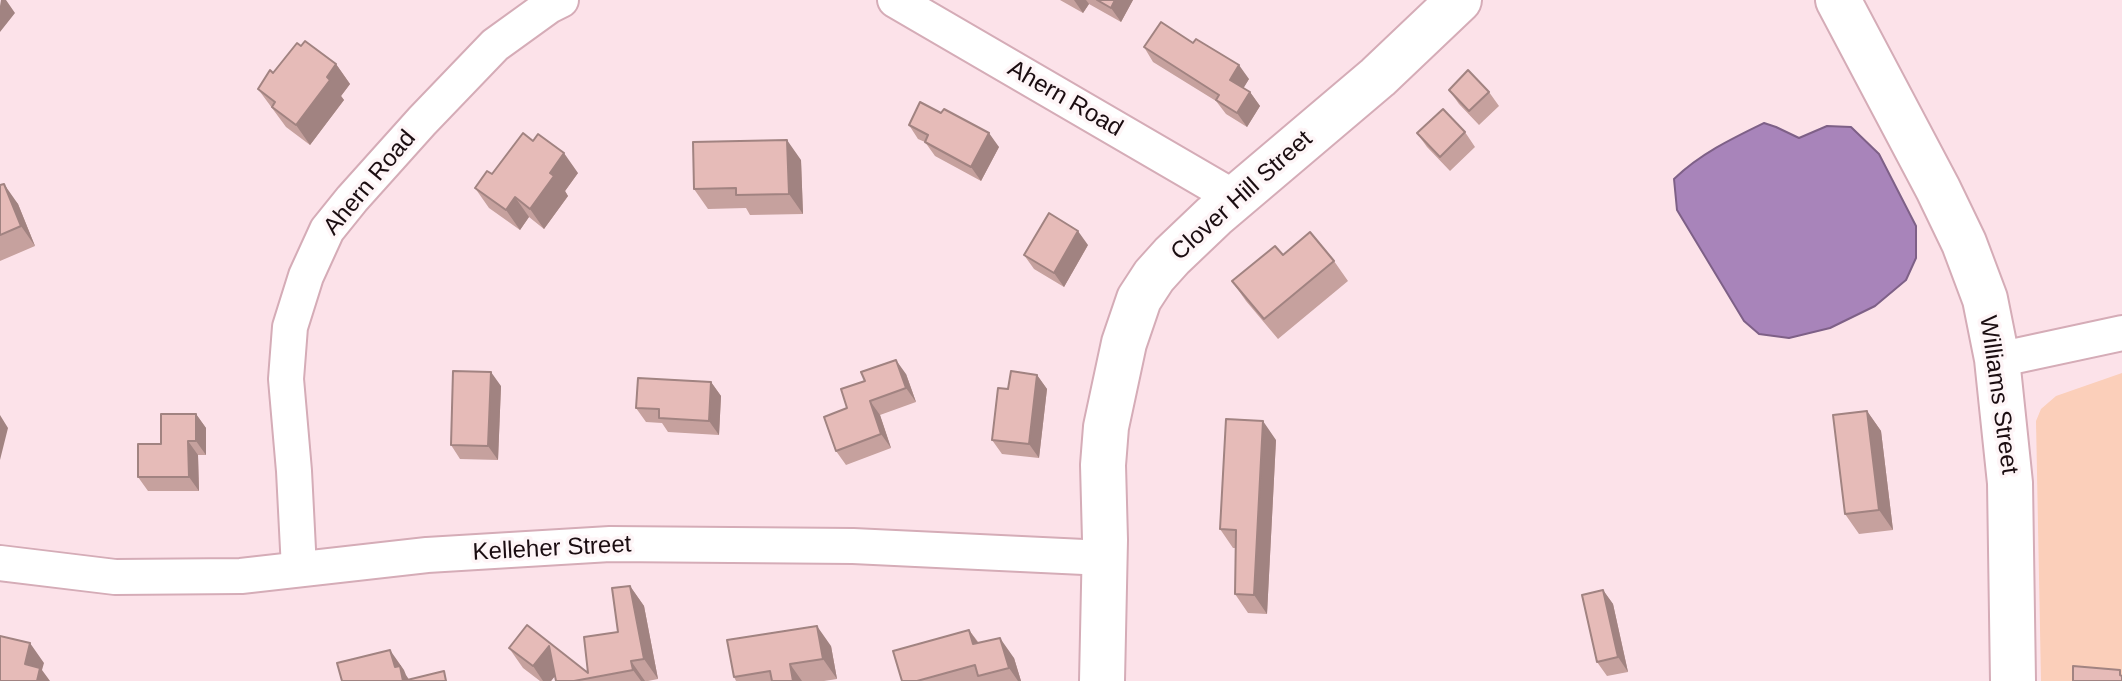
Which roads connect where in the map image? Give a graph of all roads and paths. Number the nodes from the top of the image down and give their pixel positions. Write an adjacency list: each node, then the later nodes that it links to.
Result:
1 (561, 0): 10 (street, Ahern Road)
2 (895, 0): 5 (street, Ahern Road)
3 (1459, 0): 5 (street, Clover Hill Street)
4 (1838, 0): 7 (street, Williams Street)
5 (1235, 198): 8 (street, Clover Hill Street)
6 (2122, 333): 7 (street)
7 (1997, 360): 12 (street, Williams Street)
8 (1105, 558): 10 (street, Kelleher Street); 11 (street, Clover Hill Street)
9 (0, 563): 10 (street, Kelleher Street)
10 (299, 569)
11 (1102, 681)
12 (2013, 681)

